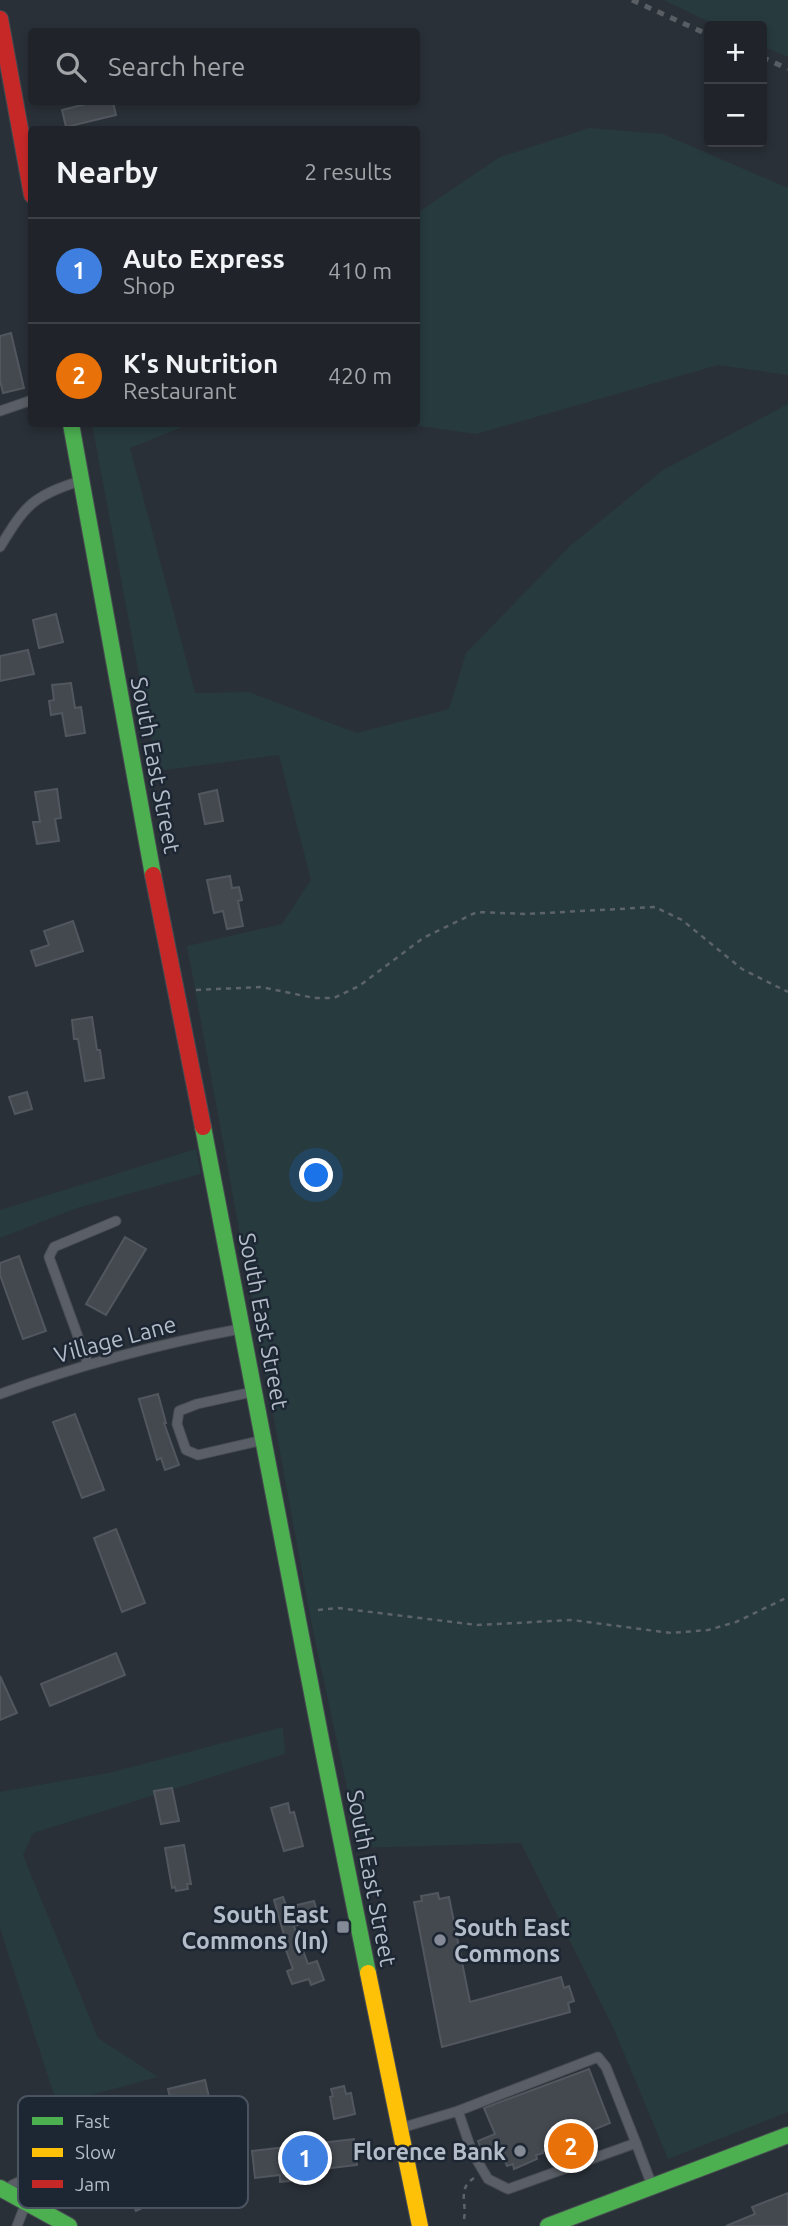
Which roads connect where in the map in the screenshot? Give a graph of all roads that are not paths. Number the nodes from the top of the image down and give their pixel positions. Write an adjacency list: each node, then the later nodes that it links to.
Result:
1 (0, 19): 2 (main road)
2 (28, 173)
3 (28, 401): 4 (lane)
4 (0, 411)
5 (72, 427): 6 (main road, South East Street)
6 (81, 481): 7 (lane); 9 (main road, South East Street)
7 (0, 547)
8 (116, 1221): 10 (lane)
9 (242, 1329): 10 (lane, Village Lane); 11 (main road, South East Street)
10 (88, 1364): 12 (lane, Village Lane)
11 (255, 1391): 13 (main road, South East Street); 13 (lane)
12 (0, 1394)
13 (264, 1440): 15 (main road, South East Street)
14 (458, 2110): 15 (lane); 17 (lane); 17 (lane)
15 (399, 2128): 26 (main road, South East Street)
16 (788, 2135): 19 (main road)
17 (636, 2143): 19 (lane)
18 (18, 2183): 20 (lane)
19 (652, 2186): 27 (main road)
20 (1, 2191): 21 (main road)
21 (18, 2199)
22 (25, 2208): 24 (lane)
23 (36, 2208): 25 (main road)
24 (17, 2226)
25 (69, 2226)
26 (420, 2226)
27 (548, 2226)

